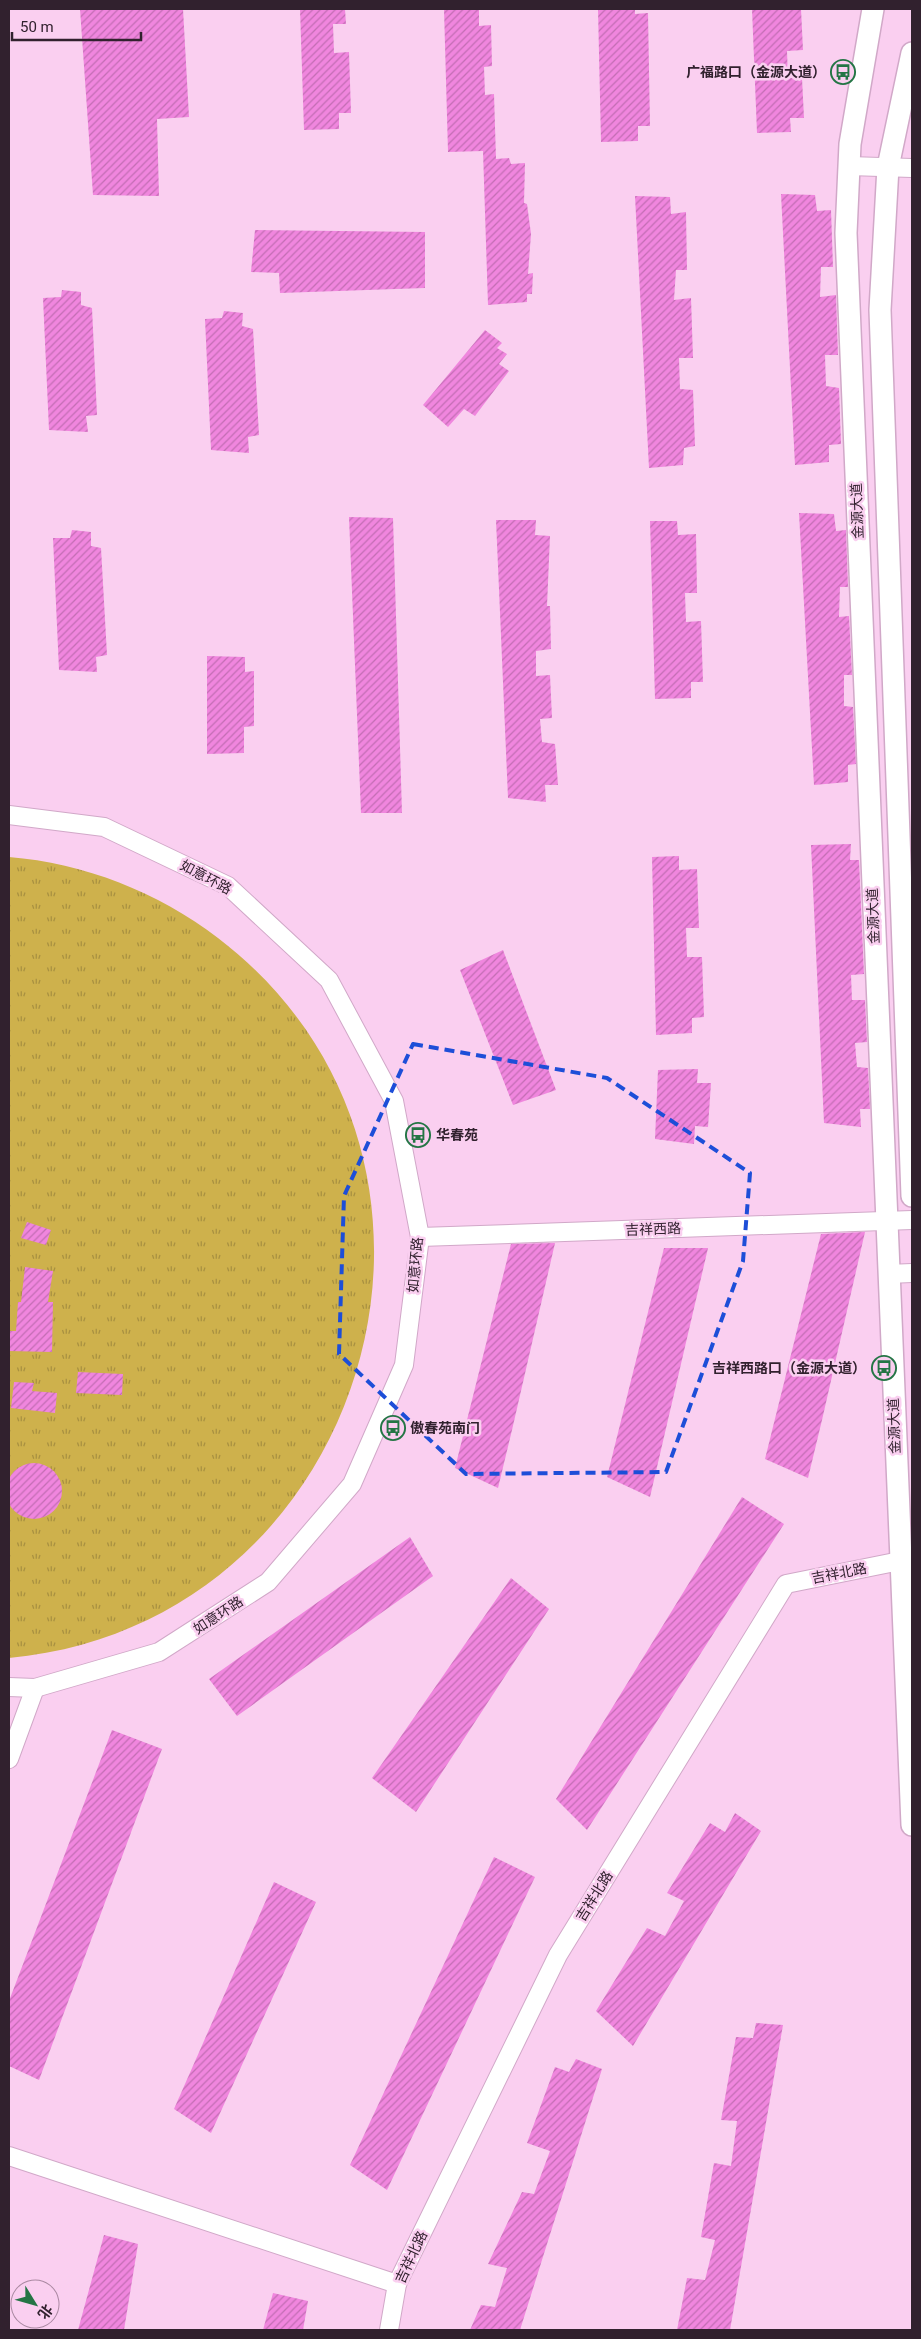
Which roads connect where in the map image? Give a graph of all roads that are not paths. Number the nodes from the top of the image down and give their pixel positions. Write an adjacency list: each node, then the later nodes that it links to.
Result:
1 (873, 9): 3 (street, 金源大道)
2 (912, 53): 4 (street, 金源大道)
3 (849, 166): 4 (street); 9 (street, 金源大道)
4 (888, 167): 5 (street); 7 (street, 金源大道)
5 (912, 168)
6 (9, 815): 10 (street, 如意环路)
7 (912, 1196)
8 (912, 1220): 9 (street, 吉祥西路)
9 (886, 1221): 10 (street, 吉祥西路); 12 (street, 金源大道)
10 (420, 1238): 15 (street, 如意环路)
11 (912, 1273): 12 (street)
12 (888, 1274): 13 (street, 金源大道)
13 (900, 1561): 17 (street, 金源大道); 19 (street, 吉祥北路)
14 (9, 1687): 15 (street, 如意环路)
15 (35, 1688): 16 (street)
16 (9, 1759)
17 (912, 1825)
18 (9, 2156): 19 (street)
19 (397, 2284): 20 (street, 吉祥北路)
20 (389, 2330)

